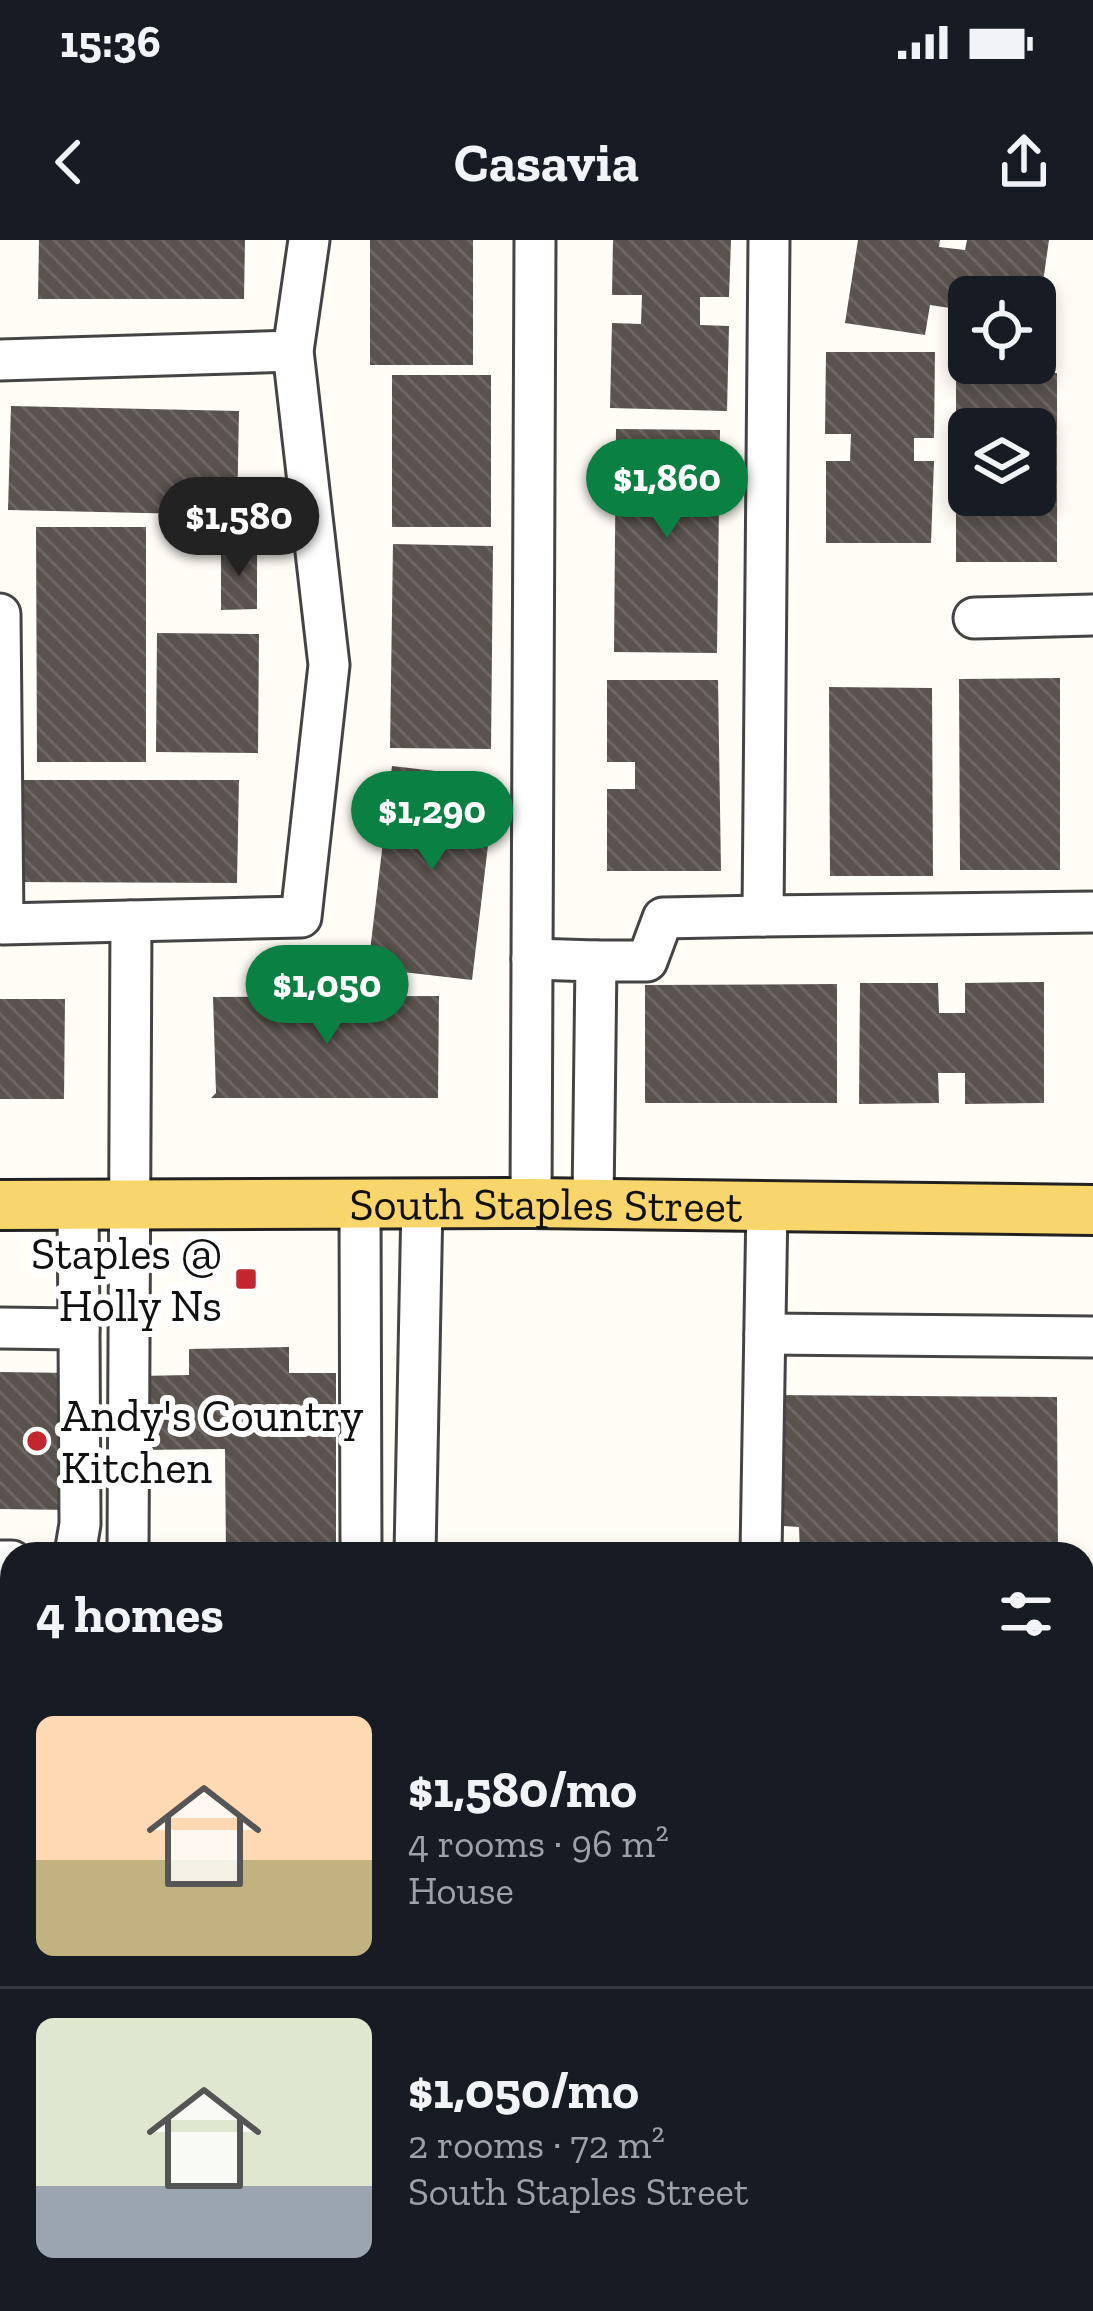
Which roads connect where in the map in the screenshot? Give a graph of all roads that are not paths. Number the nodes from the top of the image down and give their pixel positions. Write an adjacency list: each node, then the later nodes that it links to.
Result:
1 (309, 240): 4 (lane)
2 (535, 240): 12 (lane)
3 (769, 240): 10 (lane)
4 (293, 351): 5 (lane); 11 (lane)
5 (0, 360)
6 (0, 614): 11 (lane)
7 (1093, 615): 8 (lane)
8 (974, 618)
9 (1093, 912): 10 (lane)
10 (763, 916): 13 (lane)
11 (131, 921): 20 (lane)
12 (532, 959): 13 (lane); 15 (lane)
13 (596, 962): 17 (lane)
14 (422, 1203): 15 (main road, South Staples Street); 16 (main road, South Staples Street); 30 (lane)
15 (531, 1203): 17 (main road, South Staples Street)
16 (360, 1204): 20 (main road, South Staples Street); 29 (lane)
17 (593, 1204): 21 (main road, South Staples Street)
18 (0, 1205): 19 (main road, South Staples Street)
19 (78, 1205): 20 (main road, South Staples Street); 24 (lane)
20 (129, 1205): 28 (lane)
21 (767, 1206): 22 (main road, South Staples Street); 25 (lane)
22 (1093, 1210)
23 (0, 1328): 24 (lane)
24 (79, 1329): 27 (lane)
25 (765, 1334): 26 (lane); 31 (lane)
26 (1093, 1337)
27 (77, 1542)
28 (128, 1542)
29 (361, 1542)
30 (415, 1542)
31 (761, 1542)

